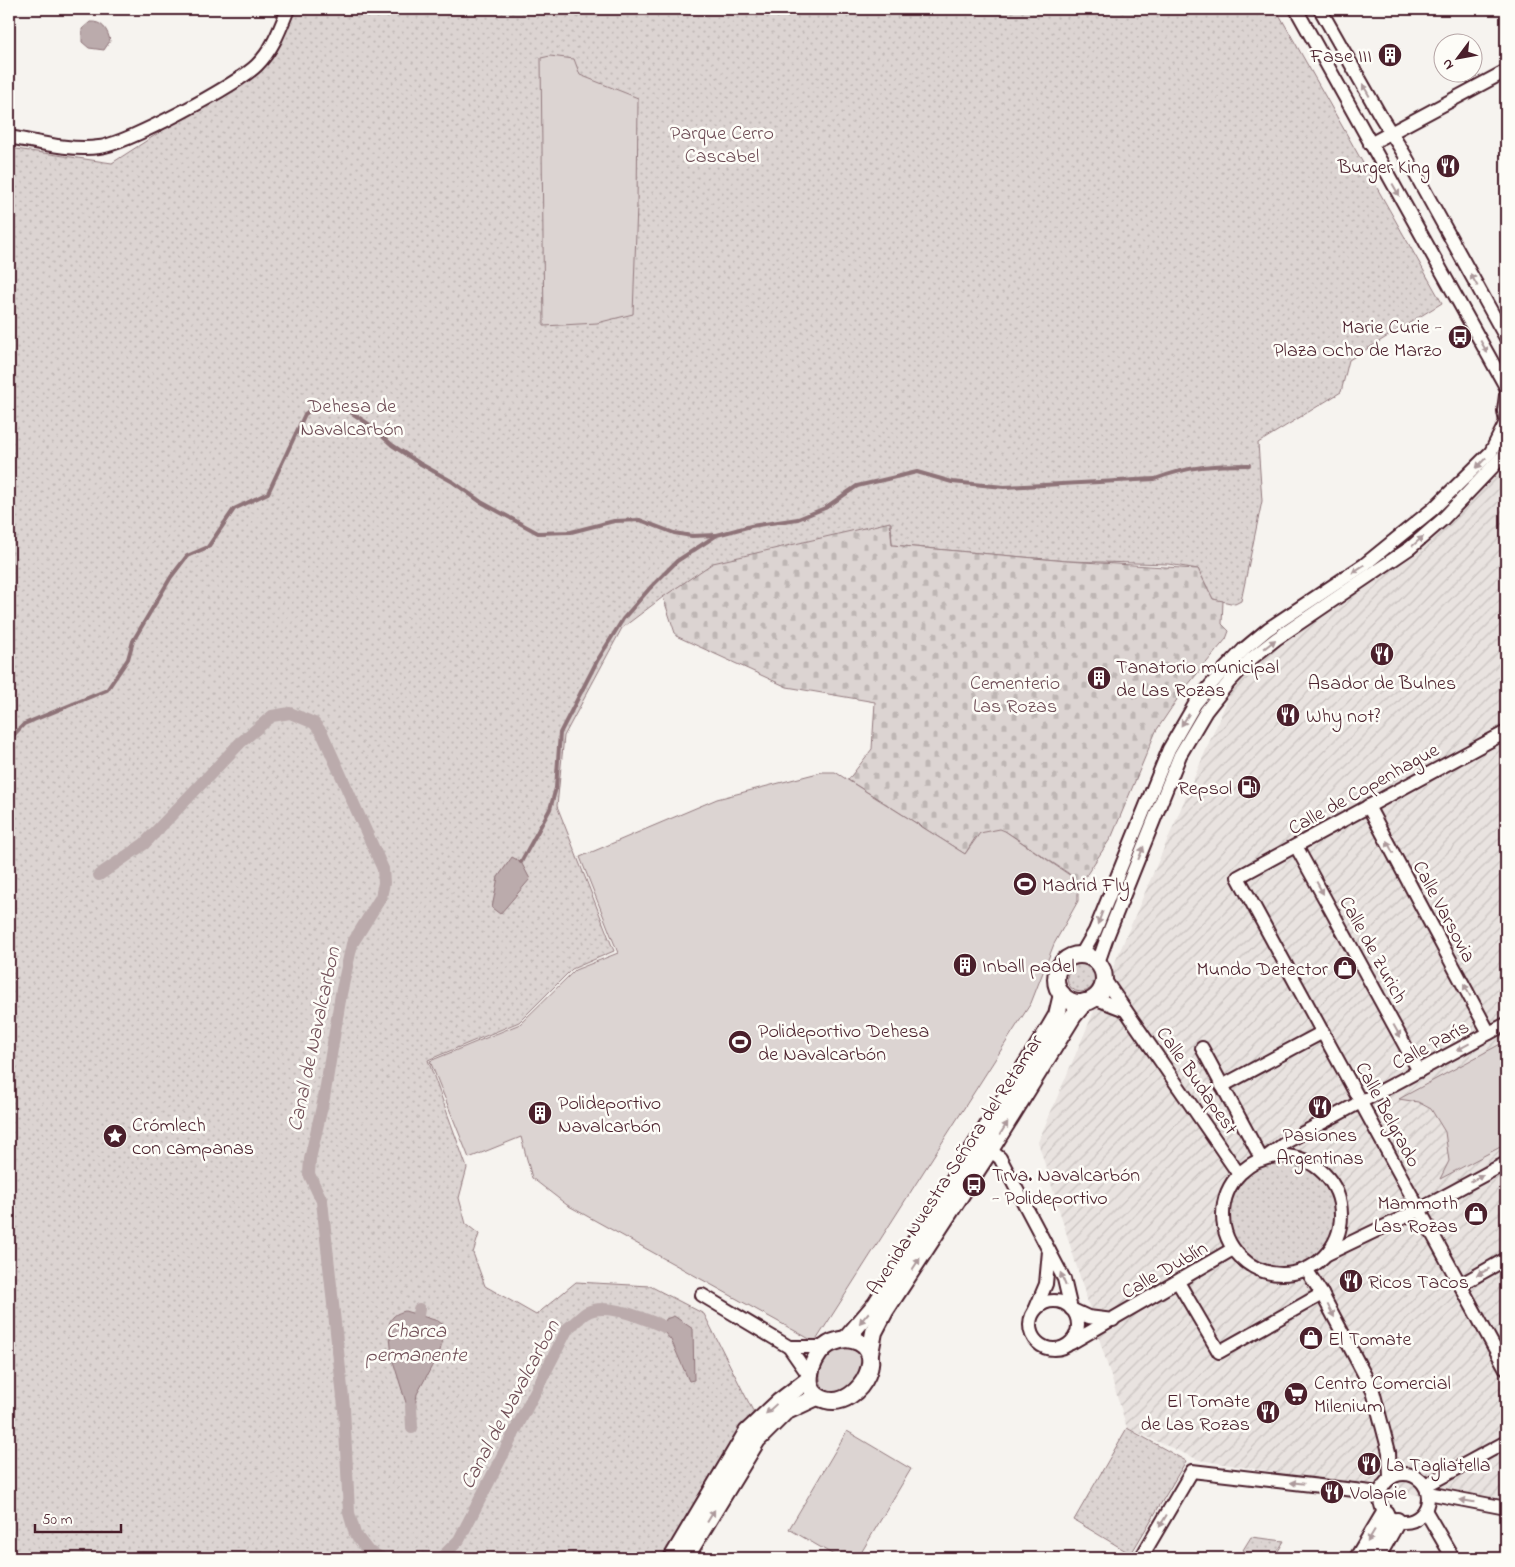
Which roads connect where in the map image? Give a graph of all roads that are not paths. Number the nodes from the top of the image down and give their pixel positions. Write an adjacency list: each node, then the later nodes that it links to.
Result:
1 (288, 9): 6 (street)
2 (1296, 9): 7 (street)
3 (1320, 9): 5 (street, one-way to 3)
4 (1506, 70): 5 (street)
5 (1391, 132): 7 (street); 8 (street, one-way to 5)
6 (9, 138)
7 (1370, 144): 9 (street, one-way to 9)
8 (1506, 338)
9 (1506, 387)
10 (1506, 395): 11 (street)
11 (1506, 422): 17 (street, one-way to 17)
12 (1506, 454): 18 (street, one-way to 12)
13 (1506, 732): 14 (street, Calle de Copenhague)
14 (1368, 806): 15 (street, Calle de Copenhague); 25 (street, Calle Varsovia, one-way to 14)
15 (1296, 846): 16 (street, Calle de Copenhague); 27 (street, Calle de Zurich, one-way to 27)
16 (1238, 877): 24 (street, Calle Belgrado)
17 (1081, 955): 18 (street); 20 (street)
18 (1098, 964): 19 (street)
19 (1104, 979): 21 (street); 22 (street, Calle Budapest)
20 (1062, 994): 21 (street); 47 (street, Avenida Nuestra Señora del Retamar, one-way to 47)
21 (1090, 1000): 22 (street); 30 (street, Avenida Nuestra Señora del Retamar, one-way to 21)
22 (1125, 1010): 33 (street, Calle Budapest)
23 (1506, 1024): 25 (street, Calle París)
24 (1323, 1032): 28 (street); 29 (street, Calle Belgrado)
25 (1490, 1034): 27 (street, Calle París, one-way to 27)
26 (1202, 1048): 28 (street)
27 (1419, 1070): 29 (street, Calle París)
28 (1222, 1086): 31 (street)
29 (1361, 1102): 31 (street, Calle París); 34 (street, Calle Belgrado)
30 (990, 1150): 36 (street); 52 (street, Avenida Nuestra Señora del Retamar, one-way to 30)
31 (1264, 1157): 33 (street); 37 (street)
32 (1506, 1163): 34 (street, one-way to 32)
33 (1238, 1173): 35 (street)
34 (1419, 1210): 37 (street); 41 (street, Calle Belgrado)
35 (1233, 1249): 39 (street); 40 (street, Calle Dublín)
36 (1049, 1251): 44 (street, one-way to 36); 45 (street)
37 (1327, 1254): 39 (street)
38 (1506, 1259): 41 (street, one-way to 41)
39 (1306, 1269): 42 (street)
40 (1178, 1282): 42 (street); 46 (street, Calle Dublín)
41 (1460, 1285): 51 (street, Calle Belgrado)
42 (1322, 1294): 57 (street, one-way to 57)
43 (702, 1295): 49 (street)
44 (1072, 1309): 45 (street); 46 (street, Calle Dublín); 48 (street)
45 (1035, 1310): 48 (street)
46 (1113, 1320): 48 (street, Calle Dublín)
47 (846, 1339): 50 (street); 52 (street)
48 (1071, 1343)
49 (789, 1347): 50 (street); 54 (street)
50 (826, 1347): 54 (street)
51 (1501, 1347): 53 (street, Calle Belgrado)
52 (870, 1353): 55 (street)
53 (1506, 1369)
54 (810, 1378): 55 (street); 63 (street, one-way to 63)
55 (817, 1397): 64 (street, one-way to 55)
56 (1506, 1442): 58 (street)
57 (1390, 1477): 58 (street); 59 (street)
58 (1427, 1490): 60 (street, one-way to 58); 61 (street)
59 (1380, 1493): 62 (street); 65 (street, one-way to 65)
60 (1506, 1508)
61 (1425, 1510): 62 (street); 68 (street)
62 (1391, 1517): 66 (street, one-way to 66); 67 (street)
63 (672, 1558)
64 (685, 1558)
65 (1141, 1558)
66 (1358, 1558)
67 (1376, 1558)
68 (1453, 1558)

